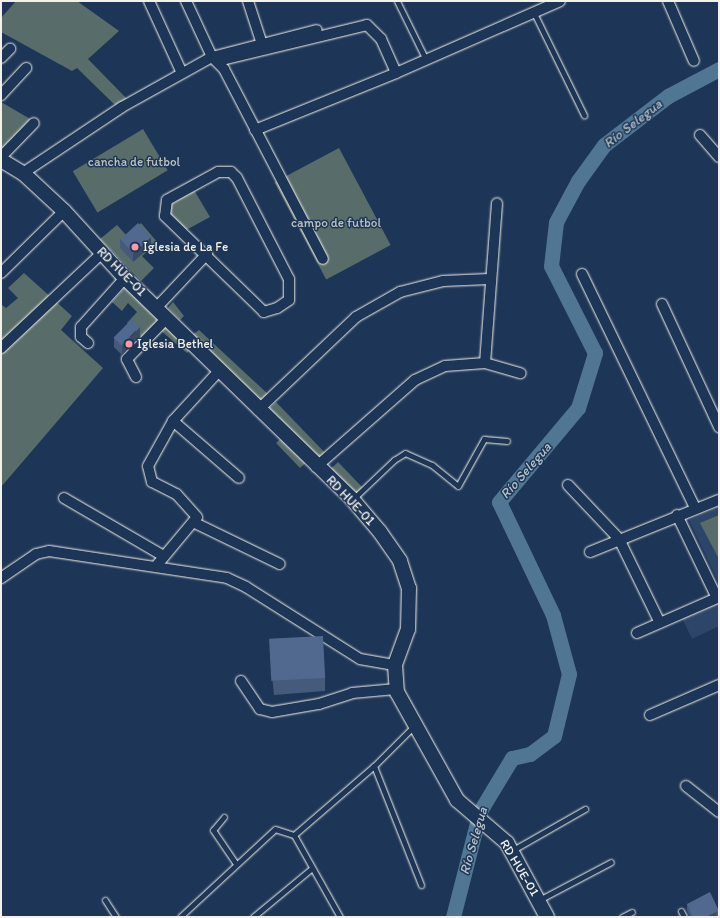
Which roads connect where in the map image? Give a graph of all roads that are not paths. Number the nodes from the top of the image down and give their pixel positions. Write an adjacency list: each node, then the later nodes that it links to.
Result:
1 (149, 1): 16 (street)
2 (186, 1): 12 (street)
3 (248, 1): 9 (street)
4 (397, 1): 13 (lane)
5 (560, 1): 7 (street)
6 (668, 1): 14 (street)
7 (534, 13): 13 (street); 19 (lane)
8 (317, 30): 9 (street)
9 (262, 41): 12 (street)
10 (10, 49): 11 (street)
11 (1, 58)
12 (215, 59): 16 (street); 17 (street); 21 (street)
13 (426, 60): 17 (street)
14 (694, 61)
15 (26, 68): 18 (street)
16 (182, 73): 26 (street)
17 (396, 73): 21 (street)
18 (1, 95)
19 (584, 115)
20 (34, 123): 23 (street)
21 (256, 130): 31 (street)
22 (700, 135): 24 (street)
23 (1, 157)
24 (719, 157)
25 (1, 160): 26 (street, RD HUE-01)
26 (23, 173): 28 (street, RD HUE-01)
27 (497, 203): 35 (street)
28 (64, 211): 29 (street, RD HUE-01); 32 (street)
29 (101, 254): 34 (street, RD HUE-01); 40 (street)
30 (207, 254): 30 (street); 37 (street)
31 (323, 259)
32 (1, 273)
33 (582, 274): 55 (street)
34 (125, 278): 37 (street, RD HUE-01); 39 (street)
35 (489, 279): 41 (street); 45 (street)
36 (662, 304): 47 (street)
37 (157, 307): 38 (street, RD HUE-01)
38 (167, 318): 42 (street, RD HUE-01); 44 (street)
39 (88, 343)
40 (1, 348)
41 (485, 363): 43 (street); 49 (street)
42 (218, 372): 45 (street, RD HUE-01); 46 (street)
43 (521, 373)
44 (136, 377)
45 (258, 410): 49 (street, RD HUE-01)
46 (173, 421): 50 (street); 57 (street)
47 (719, 427)
48 (507, 441): 53 (lane)
49 (316, 467): 53 (street, RD HUE-01)
50 (239, 478)
51 (568, 485): 58 (street)
52 (64, 498): 60 (street)
53 (352, 499): 66 (street, RD HUE-01)
54 (719, 500): 55 (street)
55 (695, 508): 56 (street)
56 (677, 515): 58 (street); 64 (street)
57 (195, 523): 60 (street); 61 (street)
58 (619, 539): 59 (street); 64 (street)
59 (590, 552)
60 (162, 555): 62 (street)
61 (280, 564)
62 (157, 565): 63 (street); 66 (street)
63 (1, 578)
64 (660, 623): 65 (street)
65 (637, 633)
66 (395, 665): 69 (street, RD HUE-01)
67 (241, 681): 69 (street)
68 (719, 685): 70 (street)
69 (396, 689): 71 (street, RD HUE-01)
70 (650, 715)
71 (415, 725): 72 (lane); 78 (street, RD HUE-01)
72 (374, 766): 77 (lane); 82 (lane)
73 (686, 786): 75 (street)
74 (585, 809): 78 (lane)
75 (719, 812)
76 (224, 817): 80 (lane)
77 (294, 835): 80 (lane); 81 (lane)
78 (512, 851): 84 (street, RD HUE-01)
79 (611, 862): 84 (lane)
80 (236, 864): 88 (lane)
81 (311, 869): 89 (lane); 90 (lane)
82 (421, 885)
83 (105, 900): 87 (lane)
84 (539, 900): 91 (street, RD HUE-01)
85 (681, 911): 93 (lane)
86 (632, 912): 92 (lane)
87 (116, 917)
88 (180, 917)
89 (253, 917)
90 (340, 917)
91 (547, 917)
92 (622, 917)
93 (684, 917)

